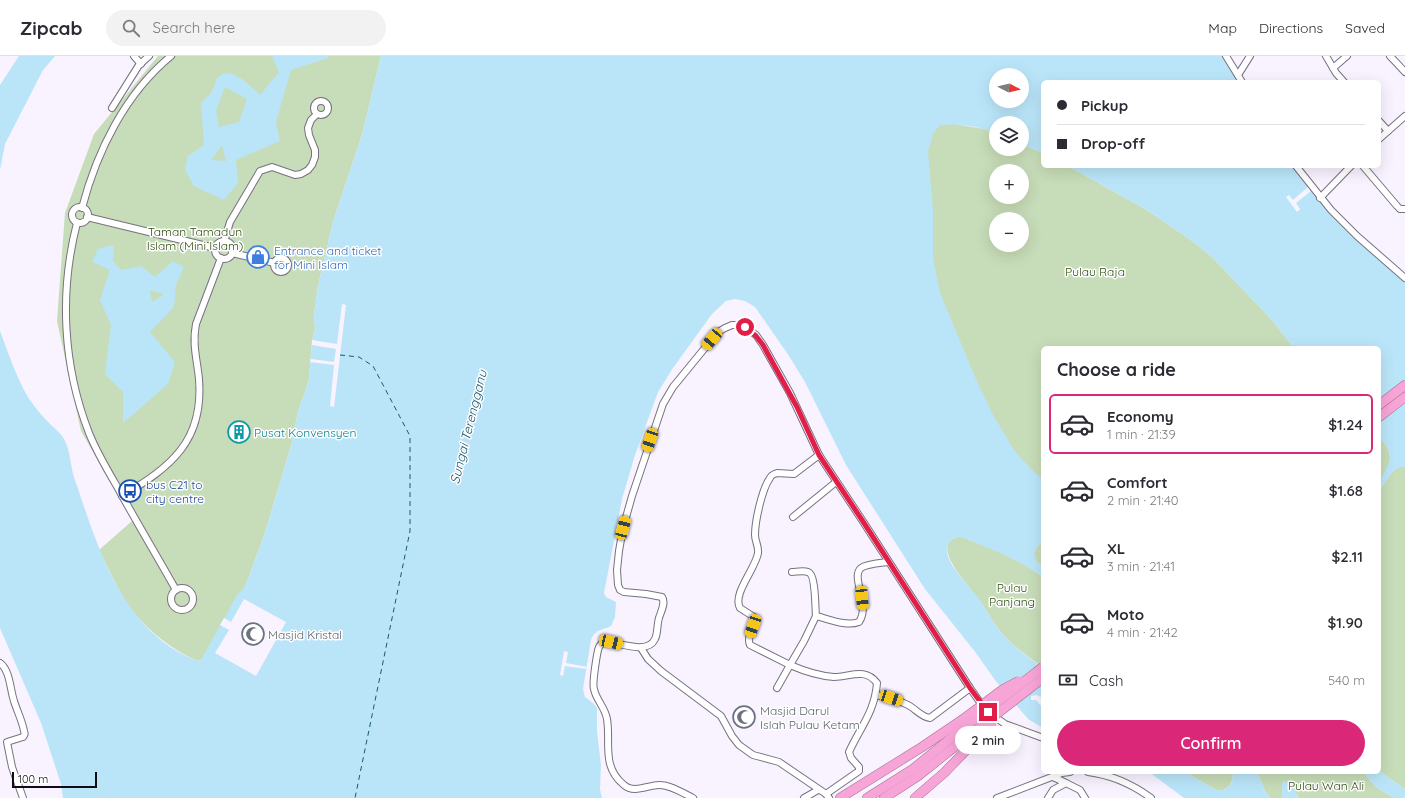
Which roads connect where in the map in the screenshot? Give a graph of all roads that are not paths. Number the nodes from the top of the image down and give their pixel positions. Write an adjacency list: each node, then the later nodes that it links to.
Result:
1 (134, 56): 9 (street)
2 (149, 56): 9 (street)
3 (171, 56): 25 (street)
4 (1250, 56): 12 (street)
5 (1326, 56): 10 (street)
6 (1347, 56): 10 (street)
7 (1390, 56): 11 (street)
8 (1227, 58): 12 (street)
9 (141, 64): 15 (street)
10 (1332, 68): 14 (street)
11 (1405, 72)
12 (1236, 73): 13 (street)
13 (1241, 80)
14 (1342, 80)
15 (112, 108)
16 (316, 114): 29 (street)
17 (1405, 116): 19 (street)
18 (1381, 123): 19 (street)
19 (1388, 131): 20 (street)
20 (1381, 137)
21 (1298, 168): 24 (street)
22 (1349, 168): 24 (street)
23 (1365, 168): 26 (street)
24 (1320, 198): 34 (street)
25 (82, 208): 27 (street); 28 (street)
26 (1405, 209)
27 (87, 217): 28 (street); 30 (street)
28 (77, 223): 41 (street)
29 (224, 242): 30 (street); 31 (street)
30 (215, 248): 32 (street)
31 (232, 253): 32 (street); 33 (street)
32 (221, 258): 41 (street)
33 (275, 263)
34 (1405, 278)
35 (1405, 385): 37 (highway)
36 (1405, 397): 38 (highway)
37 (1381, 403)
38 (1381, 415)
39 (819, 455): 40 (street); 47 (street); 49 (street)
40 (836, 482): 42 (street); 43 (street)
41 (122, 496): 45 (street)
42 (792, 517)
43 (888, 562): 46 (street); 53 (street)
44 (792, 572): 46 (street)
45 (176, 590)
46 (816, 616): 49 (street)
47 (641, 648): 61 (street); 64 (street)
48 (0, 663): 63 (street)
49 (790, 665): 52 (street); 54 (street)
50 (1041, 675): 55 (highway, bridge)
51 (1041, 675): 55 (highway, bridge)
52 (777, 688)
53 (970, 688): 54 (street); 56 (street)
54 (876, 695): 62 (street)
55 (969, 729): 66 (highway); 67 (highway); 68 (highway); 69 (highway)
56 (1041, 737)
57 (1060, 774): 59 (street)
58 (1098, 774): 73 (street)
59 (1053, 777): 60 (street); 70 (street)
60 (1066, 783): 71 (street); 72 (street)
61 (818, 790): 62 (street); 65 (street)
62 (827, 796)
63 (23, 798)
64 (693, 798)
65 (804, 798)
66 (840, 798)
67 (867, 798)
68 (884, 798)
69 (915, 798)
70 (997, 798)
71 (1048, 798)
72 (1085, 798)
73 (1151, 798)

